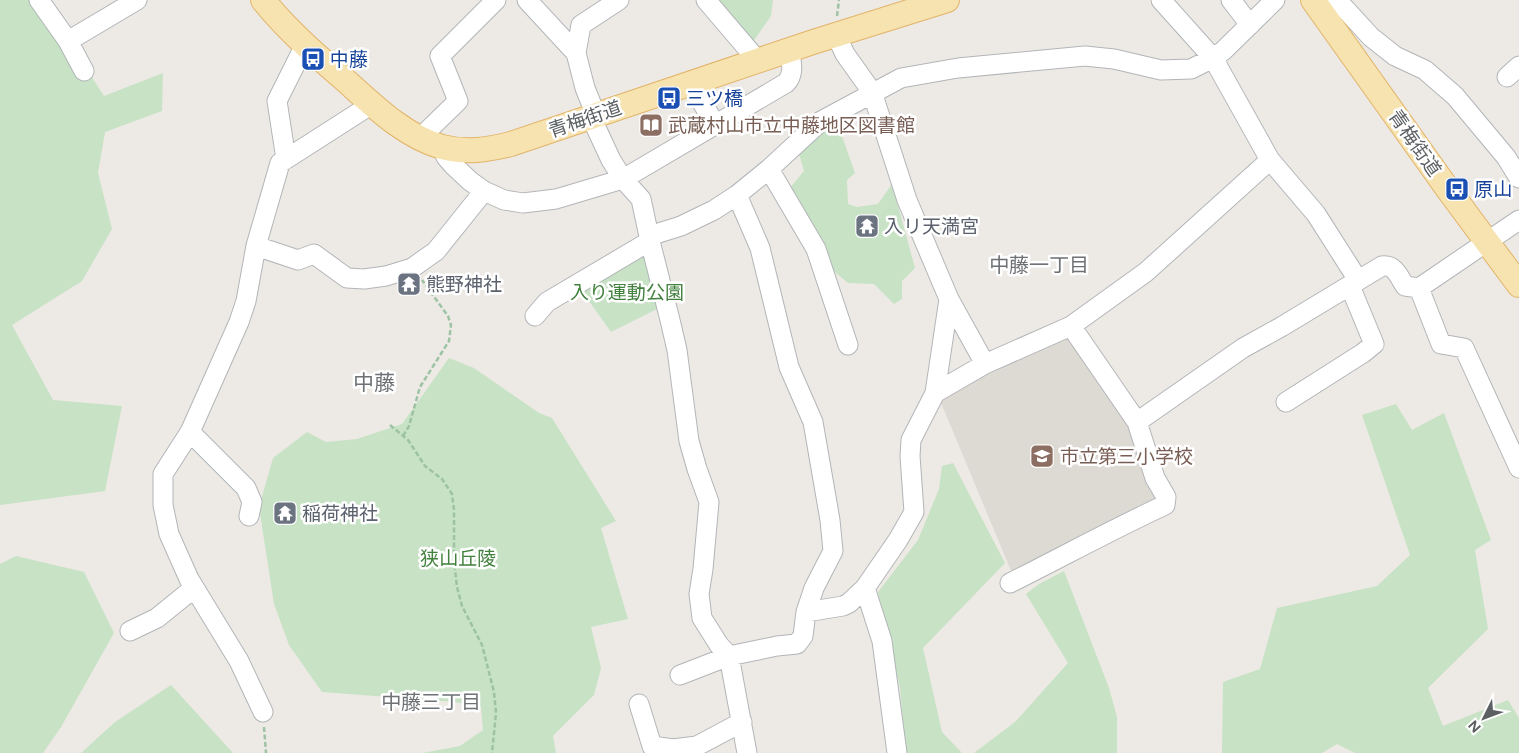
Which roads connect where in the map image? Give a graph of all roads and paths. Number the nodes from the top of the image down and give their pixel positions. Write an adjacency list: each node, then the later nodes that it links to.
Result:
1 (38, 0): 16 (street)
2 (137, 0): 16 (street)
3 (263, 0): 17 (main road, 青梅街道)
4 (496, 0): 28 (street)
5 (527, 0): 19 (street)
6 (618, 0): 19 (street)
7 (706, 0): 21 (street)
8 (947, 0): 15 (main road, 青梅街道)
9 (1161, 0): 20 (street)
10 (1231, 0): 14 (street)
11 (1274, 0): 14 (street)
12 (1313, 0): 39 (main road, 青梅街道)
13 (1337, 0): 33 (street)
14 (1250, 25): 20 (street)
15 (836, 35): 18 (main road, 青梅街道); 24 (street)
16 (68, 40): 22 (street)
17 (305, 45): 25 (main road, 青梅街道); 30 (street)
18 (790, 50): 21 (main road, 青梅街道); 27 (street)
19 (576, 54): 26 (street)
20 (1213, 58): 24 (street); 31 (street)
21 (758, 61): 23 (main road, 青梅街道)
22 (84, 71)
23 (691, 84): 26 (main road, 青梅街道); 27 (street)
24 (872, 92): 32 (street); 45 (street)
25 (372, 104): 28 (main road, 青梅街道); 30 (street)
26 (591, 117): 29 (main road, 青梅街道); 34 (street)
27 (715, 124): 34 (street)
28 (420, 138): 29 (main road, 青梅街道)
29 (443, 147): 35 (street)
30 (286, 159): 40 (street)
31 (1270, 160): 42 (street); 47 (street)
32 (769, 169): 36 (street); 48 (street)
33 (1519, 178)
34 (623, 179): 35 (street); 38 (street)
35 (484, 191): 41 (street)
36 (737, 195): 38 (street); 61 (street)
37 (1519, 220): 39 (street)
38 (649, 239): 46 (street); 63 (street)
39 (1487, 241): 43 (main road, 青梅街道); 44 (street)
40 (256, 246): 41 (street); 54 (street)
41 (412, 268): 55 (path)
42 (1354, 283): 44 (street); 51 (street); 52 (street)
43 (1519, 285)
44 (1419, 288): 56 (street)
45 (949, 299): 49 (street); 50 (street)
46 (540, 307)
47 (1071, 326): 49 (street); 52 (street)
48 (848, 345)
49 (985, 364): 50 (street)
50 (936, 393): 60 (street)
51 (1286, 402)
52 (1137, 422): 58 (street)
53 (390, 426): 55 (path)
54 (190, 432): 57 (street); 59 (street)
55 (403, 436): 70 (path)
56 (1519, 468)
57 (249, 516)
58 (1010, 583)
59 (194, 588): 62 (street); 66 (street)
60 (865, 588): 61 (street); 72 (street)
61 (806, 612): 63 (street)
62 (130, 632)
63 (729, 656): 64 (street); 67 (street)
64 (680, 675)
65 (639, 704): 68 (street)
66 (262, 712): 69 (path)
67 (742, 722): 68 (street); 71 (street)
68 (674, 751)
69 (266, 753)
70 (492, 753)
71 (747, 753)
72 (898, 753)

